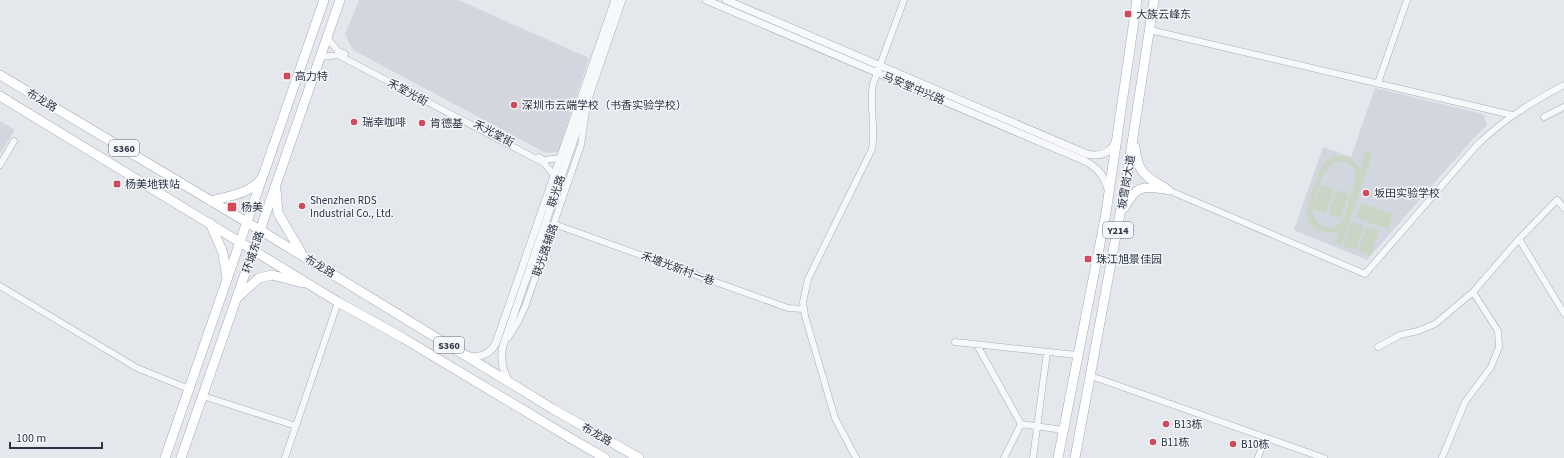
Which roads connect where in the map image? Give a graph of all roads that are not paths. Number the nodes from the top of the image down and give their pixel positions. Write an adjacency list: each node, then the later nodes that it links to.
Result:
1 (324, 0): 28 (main road, 环城东路)
2 (340, 0): 12 (main road, 环城东路)
3 (615, 0): 26 (street, 联光路)
4 (622, 0): 19 (street, 联光路)
5 (706, 0): 14 (street, 马安堂中兴路)
6 (726, 0): 14 (street, 马安堂中兴路)
7 (904, 0): 14 (street)
8 (1136, 0): 24 (main road, 坂雪岗大道 / Y214)
9 (1154, 0): 11 (main road, 坂雪岗大道 / Y214)
10 (1407, 0): 16 (street)
11 (1150, 30): 16 (street); 23 (main road, 坂雪岗大道 / Y214)
12 (327, 38): 13 (main road, 环城东路); 26 (street, 禾光堂街)
13 (320, 57): 29 (street, 禾堂光街); 30 (main road, 环城东路)
14 (878, 69): 24 (street, 马安堂中兴路); 32 (street, 马安堂中兴路); 50 (street)
15 (0, 75): 33 (main road, 布龙路 / S360)
16 (1378, 84): 21 (street)
17 (1564, 85): 21 (street)
18 (0, 96): 37 (main road, 布龙路 / S360)
19 (586, 104): 38 (street, 联光路辅路); 54 (street, 联光路)
20 (1564, 107): 22 (street)
21 (1512, 115): 31 (street)
22 (1544, 117)
23 (1134, 134): 31 (main road); 35 (main road, 坂雪岗大道 / Y214)
24 (1117, 139): 32 (main road, 坂雪岗大道 / Y214)
25 (14, 141): 27 (street)
26 (560, 158): 29 (street, 联光路)
27 (0, 165)
28 (264, 175): 33 (main road); 36 (main road, 环城东路)
29 (554, 175): 57 (street, 联光路)
30 (276, 186): 39 (main road, 环城东路); 43 (main road)
31 (1168, 190): 35 (main road)
32 (1109, 191): 58 (main road, 坂雪岗大道 / Y214)
33 (211, 200): 36 (main road, 布龙路 / S360)
34 (1564, 208): 40 (street)
35 (1120, 216): 59 (main road, 坂雪岗大道 / Y214)
36 (247, 222): 39 (main road, 布龙路 / S360); 41 (main road, 环城东路)
37 (210, 223): 41 (main road, 布龙路 / S360); 44 (main road)
38 (554, 224): 50 (street, 禾塘光新村一巷); 54 (street, 联光路辅路)
39 (260, 230): 42 (main road, 环城东路); 43 (main road, 布龙路 / S360)
40 (1519, 239): 47 (street); 51 (street)
41 (240, 241): 42 (main road, 布龙路 / S360); 44 (main road, 环城东路)
42 (253, 249): 45 (main road, 布龙路 / S360); 48 (main road, 环城东路)
43 (303, 256): 57 (main road, 布龙路 / S360)
44 (227, 280): 61 (main road, 环城东路)
45 (312, 285): 48 (main road); 49 (main road, 布龙路 / S360)
46 (0, 286): 61 (street)
47 (1473, 292): 55 (street); 80 (street)
48 (236, 299): 62 (main road, 环城东路)
49 (338, 302): 64 (street); 71 (main road, 布龙路 / S360)
50 (803, 309): 73 (street)
51 (1564, 313)
52 (955, 342): 53 (street)
53 (977, 345): 56 (street); 63 (street)
54 (502, 346): 60 (street, 联光路)
55 (1378, 347)
56 (1047, 352): 58 (street); 65 (street)
57 (464, 354): 60 (main road, 布龙路 / S360)
58 (1077, 355): 66 (main road, 坂雪岗大道 / Y214)
59 (1091, 376): 67 (street); 77 (main road, 坂雪岗大道 / Y214)
60 (509, 382): 72 (main road, 布龙路 / S360)
61 (189, 389): 68 (main road, 环城东路)
62 (203, 396): 64 (street); 69 (main road, 环城东路)
63 (1021, 424): 65 (street); 74 (street)
64 (296, 426): 70 (street)
65 (1037, 427): 66 (street); 75 (street)
66 (1063, 430): 76 (main road, 坂雪岗大道 / Y214)
67 (1265, 438): 78 (street); 79 (street)
68 (165, 458)
69 (181, 458)
70 (285, 458)
71 (605, 458)
72 (640, 458)
73 (856, 458)
74 (1004, 458)
75 (1033, 458)
76 (1058, 458)
77 (1075, 458)
78 (1258, 458)
79 (1324, 458)
80 (1442, 458)

